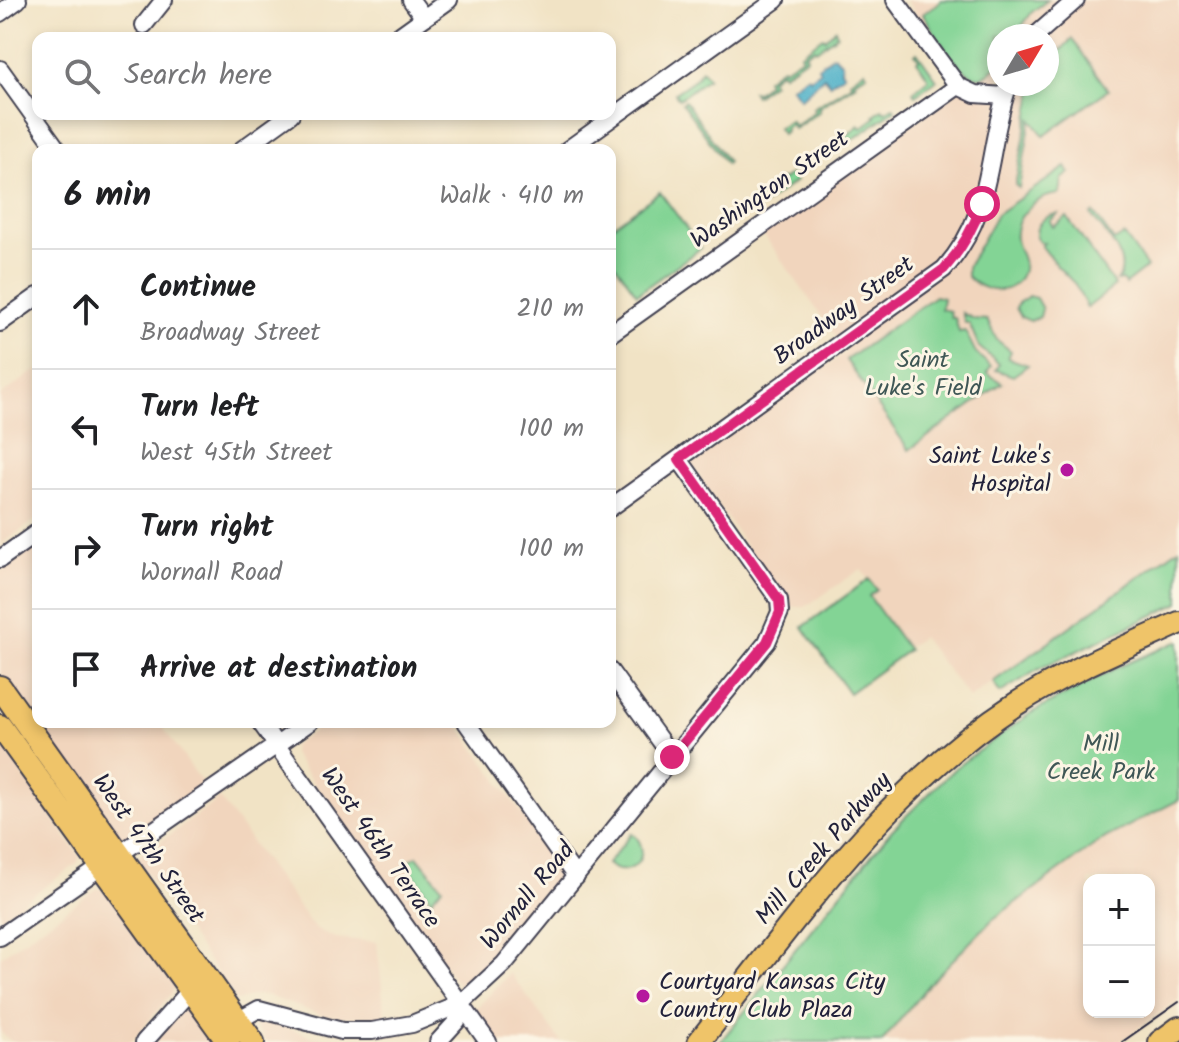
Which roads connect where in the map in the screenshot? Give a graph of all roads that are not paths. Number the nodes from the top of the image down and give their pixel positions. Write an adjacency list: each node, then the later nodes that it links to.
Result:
1 (18, 0): 8 (street)
2 (164, 0): 11 (street)
3 (411, 0): 9 (street)
4 (449, 0): 9 (street)
5 (776, 0): 18 (street)
6 (895, 0): 14 (street)
7 (1076, 0): 10 (street)
8 (0, 13)
9 (424, 18): 12 (street)
10 (1049, 24)
11 (144, 25)
12 (404, 32)
13 (0, 69): 17 (street)
14 (958, 86): 15 (street); 27 (street, Washington Street)
15 (987, 92)
16 (1006, 96): 28 (street, Broadway Street)
17 (32, 114)
18 (616, 115)
19 (37, 120): 22 (street)
20 (283, 120): 23 (street)
21 (610, 120): 24 (street)
22 (54, 144)
23 (249, 144)
24 (576, 144)
25 (32, 300): 26 (street)
26 (0, 323)
27 (616, 330)
28 (679, 459): 29 (street, Broadway Street); 41 (street, Wornall Road)
29 (616, 504)
30 (32, 536): 31 (street)
31 (0, 559)
32 (1179, 623): 57 (main road, Mill Creek Parkway)
33 (616, 679): 41 (street)
34 (0, 687): 42 (main road, West 47th Street)
35 (0, 726): 40 (main road, West 47th Street)
36 (264, 728): 39 (street, West 46th Terrace)
37 (301, 728): 39 (street)
38 (470, 728): 47 (street)
39 (276, 745): 45 (street); 50 (street, West 46th Terrace)
40 (21, 756): 42 (main road); 43 (main road, West 47th Street)
41 (672, 757): 47 (street, Wornall Road)
42 (56, 765): 44 (main road, West 47th Street)
43 (44, 788): 44 (main road); 46 (main road, West 47th Street)
44 (79, 797): 45 (main road, West 47th Street)
45 (120, 853): 46 (street); 49 (main road, West 47th Street)
46 (100, 866): 48 (street); 49 (main road, West 47th Street)
47 (576, 877): 50 (street, Wornall Road)
48 (0, 937)
49 (197, 982): 52 (main road, West 47th Street); 53 (street)
50 (461, 1004): 52 (street, Wornall Road); 55 (street); 56 (street, West 46th Terrace)
51 (1179, 1028): 58 (main road)
52 (228, 1031): 54 (main road, West 47th Street)
53 (144, 1042)
54 (253, 1042)
55 (438, 1042)
56 (488, 1042)
57 (699, 1042)
58 (1160, 1042)

